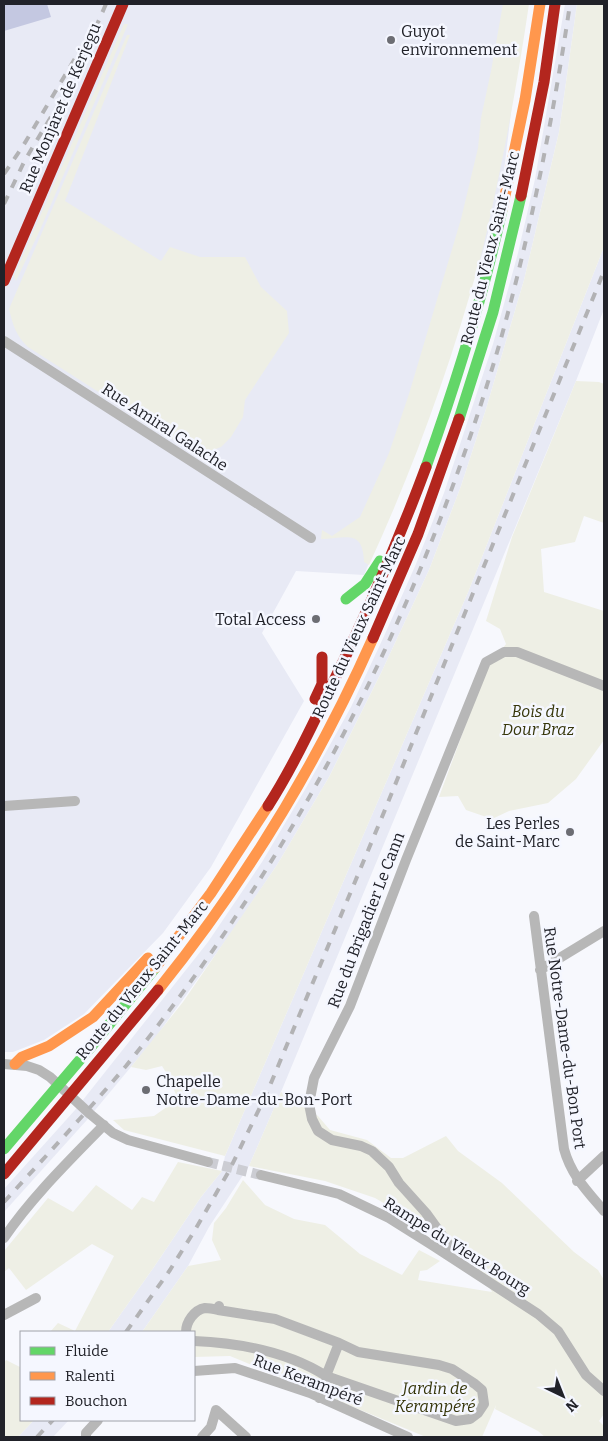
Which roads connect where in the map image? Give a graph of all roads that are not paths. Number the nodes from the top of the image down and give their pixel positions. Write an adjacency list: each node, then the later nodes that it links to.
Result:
1 (123, 4): 4 (main road, Rue Monjaret de Kerjegu)
2 (540, 4): 6 (main road, Route du Vieux Saint-Marc)
3 (555, 4): 22 (main road, Route du Vieux Saint-Marc)
4 (4, 281)
5 (4, 341): 7 (street, Rue Amiral Galache)
6 (403, 526): 8 (main road); 13 (main road, Route du Vieux Saint-Marc)
7 (310, 538)
8 (346, 599)
9 (322, 657): 13 (main road)
10 (604, 686): 27 (street, Rue du Brigadier Le Cann)
11 (75, 801): 12 (street)
12 (4, 806)
13 (240, 848): 17 (main road); 19 (main road, Route du Vieux Saint-Marc)
14 (534, 916): 16 (street, Rue Notre-Dame-du-Bon Port)
15 (604, 931): 16 (street)
16 (540, 970): 24 (street, Rue Notre-Dame-du-Bon Port)
17 (9, 1064): 18 (street)
18 (104, 1125): 21 (street); 26 (street)
19 (4, 1149)
20 (604, 1156): 24 (street)
21 (208, 1162)
22 (4, 1174)
23 (262, 1175): 27 (street, Rampe du Vieux Bourg)
24 (578, 1181): 25 (street, Rue Notre-Dame-du-Bon Port)
25 (604, 1211)
26 (4, 1238)
27 (446, 1254): 35 (street, Rampe du Vieux Bourg)
28 (36, 1298): 29 (street)
29 (4, 1315)
30 (186, 1331): 32 (street)
31 (195, 1341): 34 (street)
32 (340, 1343): 34 (street); 34 (street)
33 (195, 1371): 36 (street, Rue Kerampéré)
34 (326, 1376): 36 (street)
35 (604, 1391)
36 (319, 1398): 41 (street, Rue Kerampéré)
37 (97, 1421): 38 (street)
38 (86, 1437)
39 (202, 1437): 40 (street)
40 (246, 1437)
41 (408, 1437)

